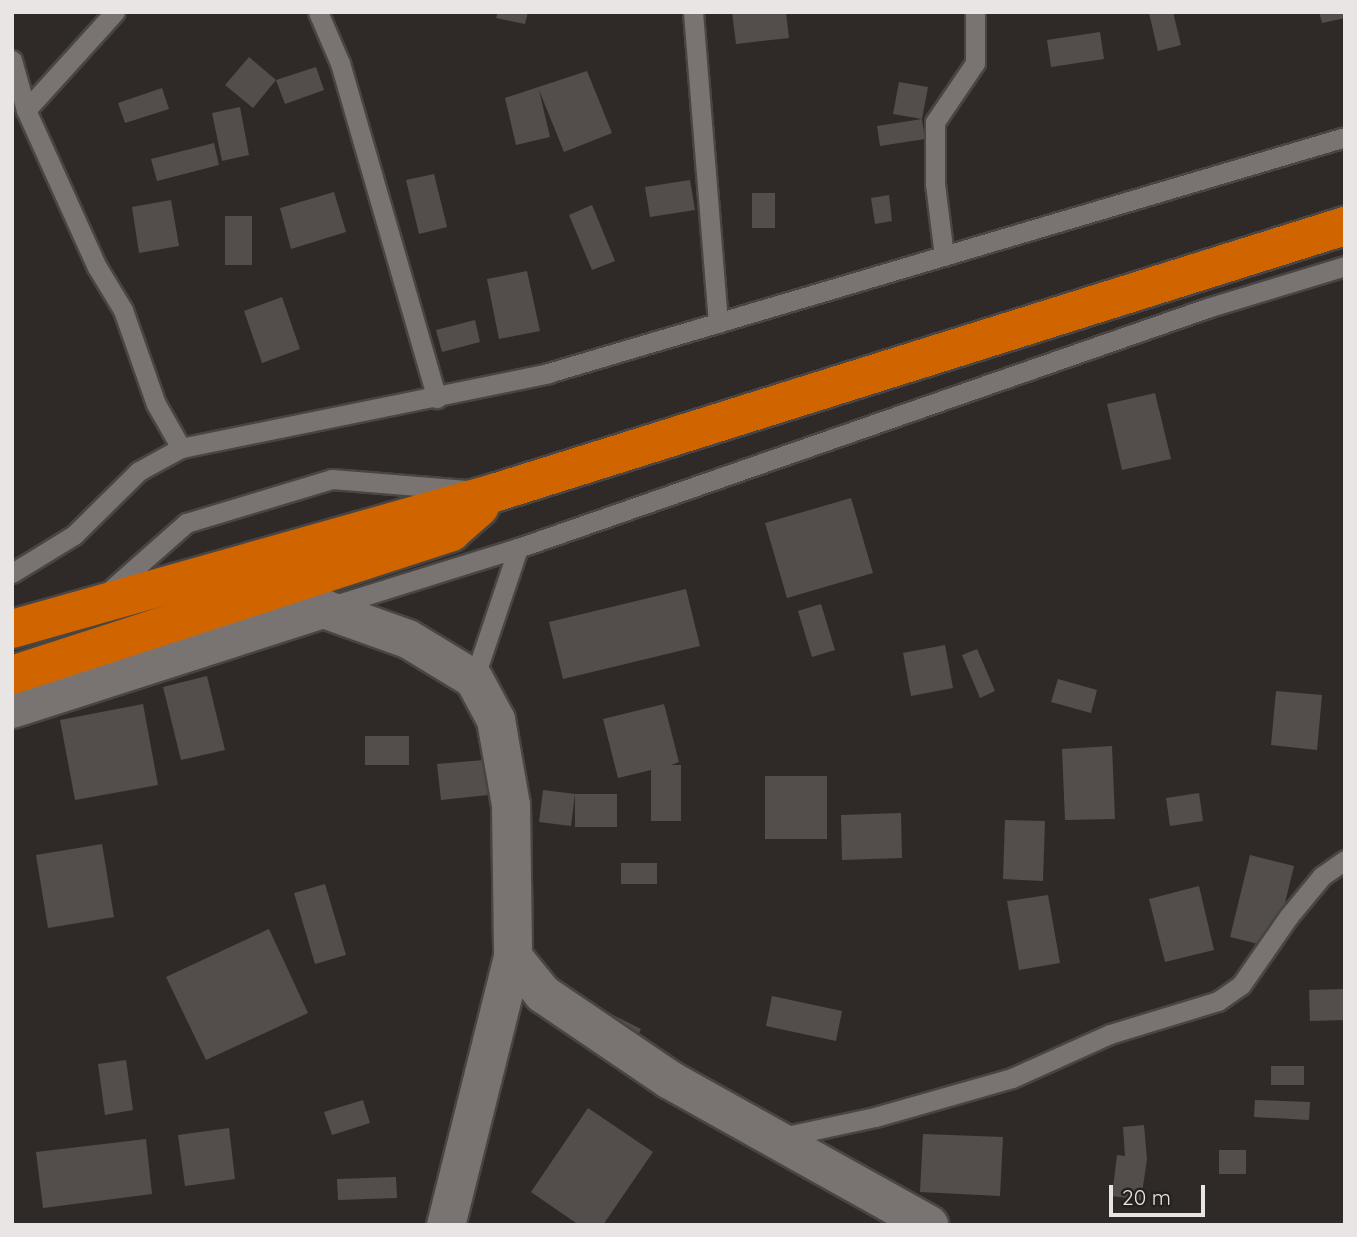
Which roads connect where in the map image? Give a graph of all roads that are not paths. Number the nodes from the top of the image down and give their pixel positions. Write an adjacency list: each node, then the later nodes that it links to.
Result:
1 (114, 12): 6 (lane)
2 (318, 12): 12 (lane)
3 (693, 12): 11 (lane)
4 (975, 12): 9 (lane)
5 (12, 60): 6 (lane)
6 (26, 110): 13 (lane)
7 (1345, 136): 9 (lane)
8 (1345, 226): 14 (highway)
9 (943, 256): 11 (lane)
10 (1345, 266): 15 (lane)
11 (718, 323): 12 (lane)
12 (437, 397): 13 (lane)
13 (181, 448): 16 (lane)
14 (497, 492): 17 (highway); 17 (lane); 20 (highway)
15 (518, 548): 18 (lane); 21 (lane)
16 (12, 573)
17 (96, 603): 19 (highway)
18 (324, 609): 21 (street); 22 (street)
19 (12, 629)
20 (12, 675)
21 (474, 679): 24 (street)
22 (12, 709)
23 (1345, 860): 25 (lane)
24 (513, 957): 25 (street); 26 (street)
25 (773, 1139): 27 (street)
26 (446, 1225)
27 (929, 1225)

